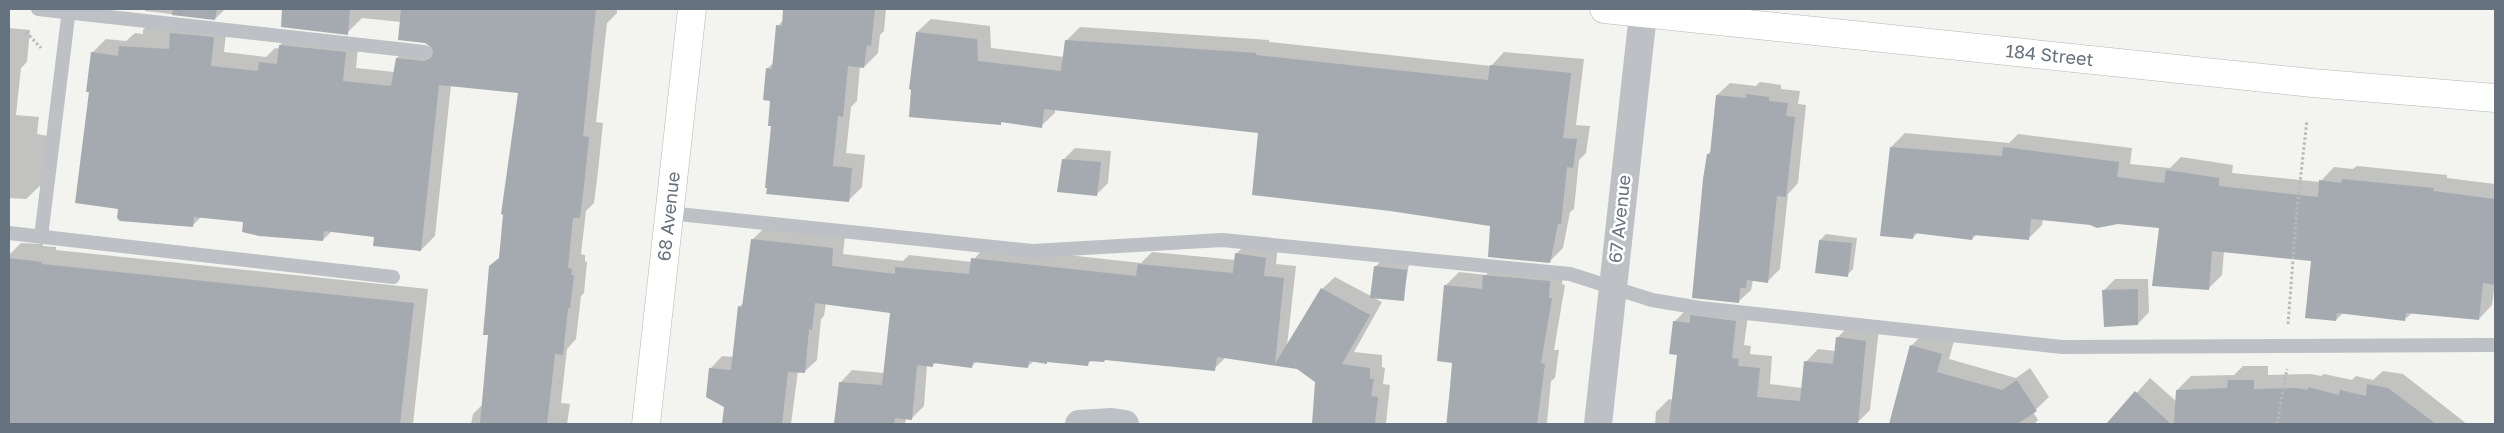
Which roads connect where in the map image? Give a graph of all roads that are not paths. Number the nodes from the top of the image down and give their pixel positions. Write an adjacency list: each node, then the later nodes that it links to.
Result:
1 (39, 9): 4 (lane)
2 (692, 9): 8 (main road, 68 Avenue)
3 (1604, 9): 5 (main road, 184 Street)
4 (68, 10): 6 (lane); 10 (lane)
5 (1643, 14): 7 (main road, 184 Street); 12 (street, 67 Avenue)
6 (424, 52)
7 (2495, 98)
8 (669, 213): 12 (lane); 14 (main road, 68 Avenue)
9 (9, 233): 10 (lane)
10 (42, 237): 11 (lane)
11 (393, 277)
12 (1613, 289): 13 (lane); 17 (street, 67 Avenue)
13 (2495, 345)
14 (646, 424)
15 (1079, 424): 16 (street)
16 (1125, 424)
17 (1598, 424)

